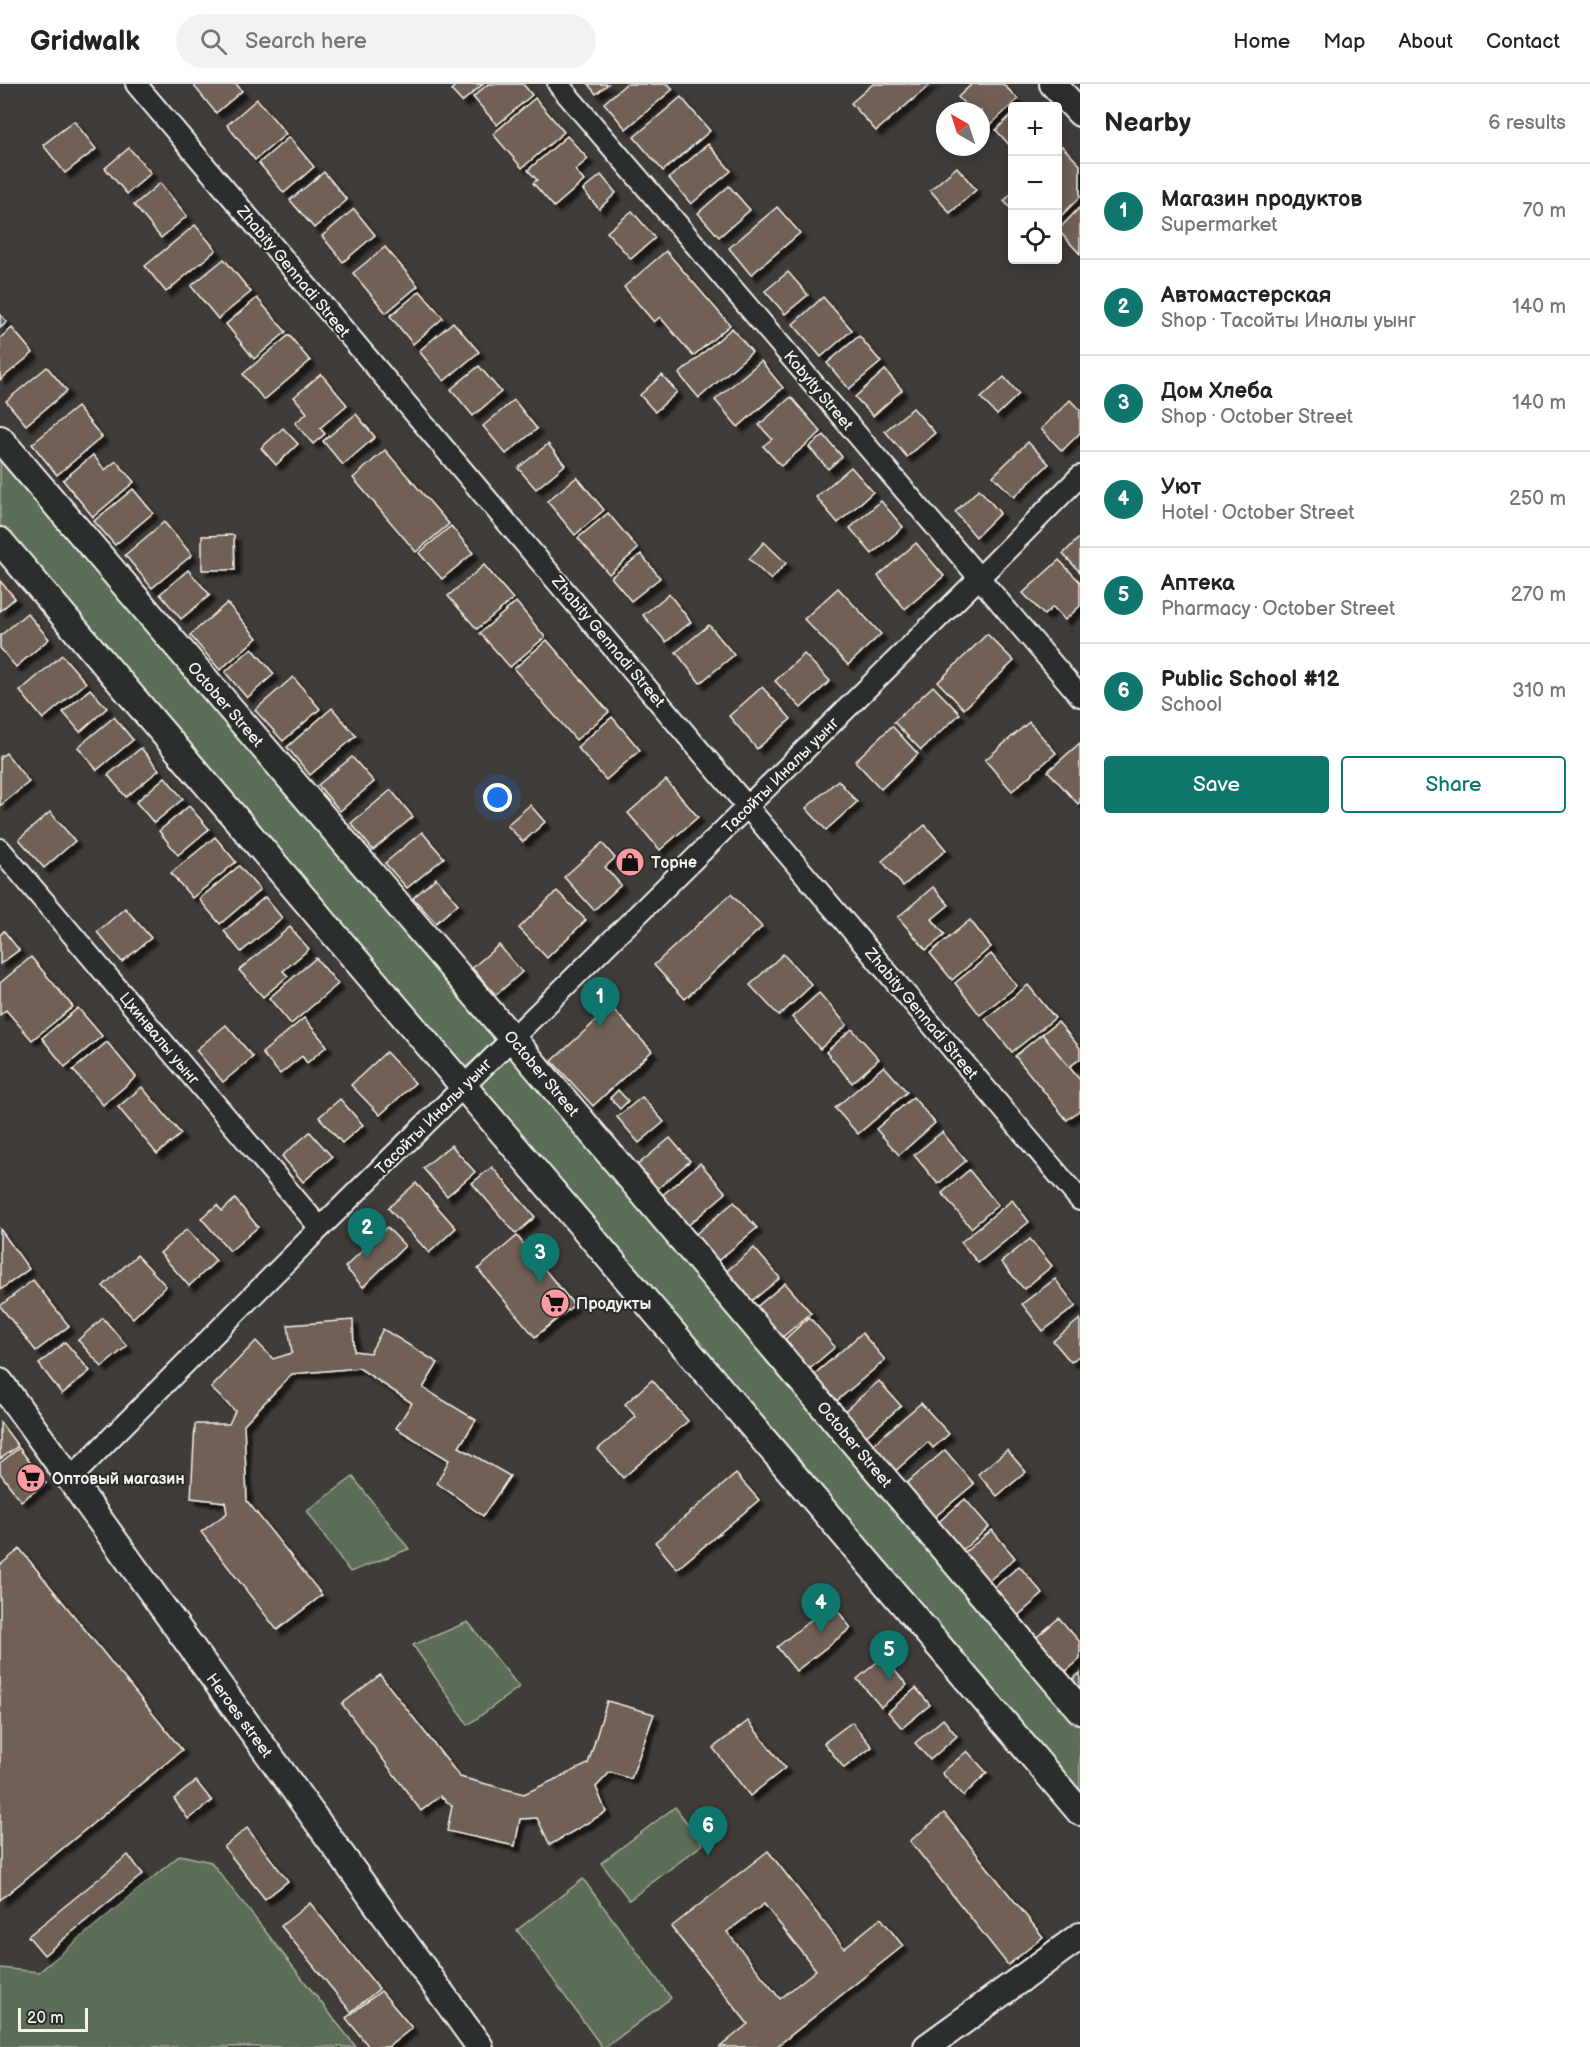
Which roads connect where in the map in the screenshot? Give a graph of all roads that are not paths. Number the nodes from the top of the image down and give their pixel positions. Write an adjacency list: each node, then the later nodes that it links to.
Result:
1 (136, 84): 10 (street, Zhabity Gennadi Street)
2 (558, 84): 8 (street, Kobylty Street)
3 (1053, 84): 4 (street)
4 (1080, 113)
5 (0, 439): 12 (street, October Street)
6 (1080, 476): 8 (street, Тасойты Иналы уынг)
7 (0, 541): 13 (street)
8 (980, 578): 9 (street, Kobylty Street); 10 (street, Тасойты Иналы уынг)
9 (1080, 696)
10 (748, 806): 12 (street, Тасойты Иналы уынг); 14 (street, Zhabity Gennadi Street)
11 (0, 849): 15 (street, Цхинвалы уынг)
12 (512, 1038): 13 (street, Тасойты Иналы уынг); 18 (street, October Street)
13 (464, 1086): 15 (street, Тасойты Иналы уынг); 19 (street)
14 (1080, 1200)
15 (320, 1228): 17 (street, Тасойты Иналы уынг)
16 (0, 1382): 17 (street, Heroes street)
17 (70, 1479): 21 (street, Heroes street)
18 (1080, 1710)
19 (1080, 1812)
20 (1080, 1936): 22 (street)
21 (480, 2047)
22 (927, 2047)

